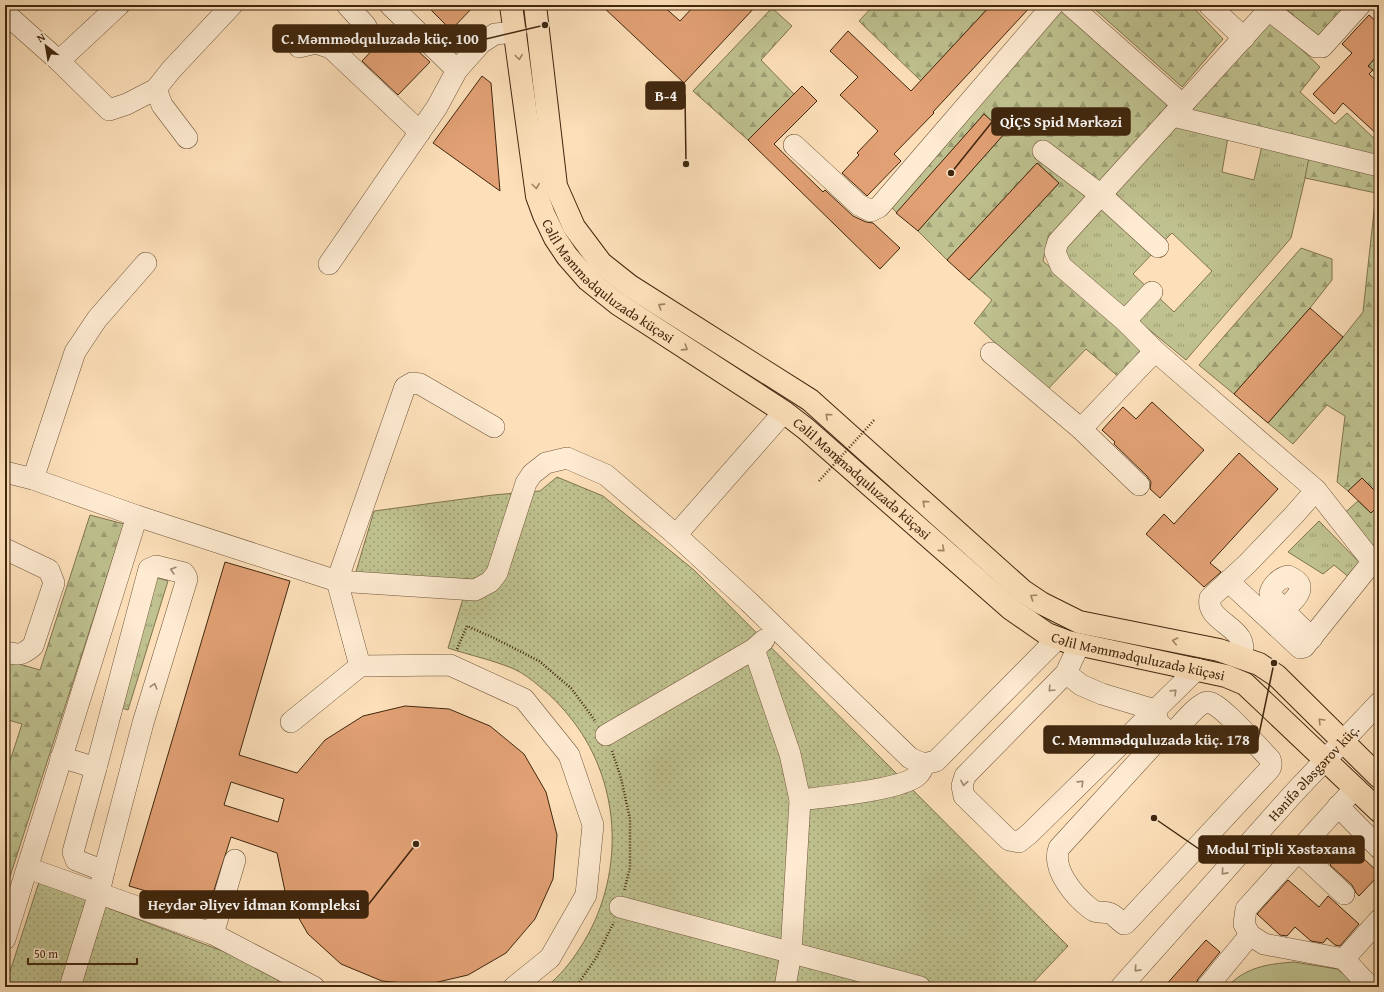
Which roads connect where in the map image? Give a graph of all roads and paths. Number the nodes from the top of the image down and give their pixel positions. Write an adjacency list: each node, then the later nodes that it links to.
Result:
1 (119, 5): 17 (street)
2 (232, 5): 19 (street)
3 (347, 5): 13 (street)
4 (390, 5): 18 (street)
5 (512, 5): 14 (main road, Cəlil Məmmədquluzadə küçəsi)
6 (536, 5): 49 (main road, Cəlil Məmmədquluzadə küçəsi, one-way to 6)
7 (1053, 5): 23 (street)
8 (1070, 5): 20 (street)
9 (1209, 5): 15 (street)
10 (1360, 5): 11 (street)
11 (1271, 7): 15 (street)
12 (5, 13): 17 (street)
13 (366, 26)
14 (516, 32): 18 (street); 34 (main road, Cəlil Məmmədquluzadə küçəsi, one-way to 34)
15 (1244, 38): 20 (street)
16 (299, 47): 21 (street)
17 (59, 61): 19 (street)
18 (457, 70): 21 (street)
19 (156, 89): 22 (street)
20 (1178, 110): 25 (street); 26 (street)
21 (420, 132): 29 (street)
22 (187, 138)
23 (794, 145)
24 (1043, 151): 26 (street)
25 (1379, 166)
26 (1101, 195): 27 (street); 31 (street)
27 (1158, 247)
28 (146, 263): 39 (street)
29 (329, 264)
30 (1152, 292): 31 (street)
31 (1125, 321): 32 (street)
32 (1155, 350): 37 (street); 42 (street)
33 (991, 353): 37 (street)
34 (784, 412): 44 (street); 52 (main road, Cəlil Məmmədquluzadə küçəsi, one-way to 52)
35 (875, 419): 40 (path, bridge)
36 (494, 427): 47 (street)
37 (1081, 429): 41 (street)
38 (5, 472): 39 (street)
39 (33, 479): 43 (street)
40 (819, 481)
41 (1139, 485)
42 (1316, 490): 46 (street); 53 (street)
43 (138, 516): 47 (street); 71 (street)
44 (676, 535): 47 (street); 51 (street)
45 (5, 549): 57 (street)
46 (1228, 581): 53 (street); 58 (street)
47 (337, 582): 60 (street)
48 (1284, 610): 53 (street)
49 (1067, 616): 52 (main road); 55 (main road, Cəlil Məmmədquluzadə küçəsi, one-way to 49)
50 (467, 626): 59 (path)
51 (777, 629): 56 (street); 73 (street)
52 (1058, 638): 54 (main road, Cəlil Məmmədquluzadə küçəsi); 73 (street)
53 (1312, 638)
54 (1079, 645): 61 (main road, Cəlil Məmmədquluzadə küçəsi); 62 (street)
55 (1206, 647): 58 (main road, Cəlil Məmmədquluzadə küçəsi); 61 (main road)
56 (754, 650): 69 (street); 80 (street)
57 (5, 652)
58 (1240, 657): 70 (main road, Cəlil Məmmədquluzadə küçəsi, one-way to 58)
59 (450, 665): 60 (street); 102 (street)
60 (360, 666): 66 (street)
61 (1197, 669): 64 (street, one-way to 61); 72 (main road, Cəlil Məmmədquluzadə küçəsi)
62 (1066, 673): 64 (street); 82 (street, one-way to 82)
63 (1379, 703): 70 (street, Hənifə Ələsgərov küç.)
64 (1155, 710): 68 (street); 82 (street, one-way to 64)
65 (111, 715): 67 (street); 67 (street, one-way to 65); 74 (street)
66 (291, 722)
67 (143, 723): 81 (street)
68 (1166, 731): 75 (street); 85 (street)
69 (606, 734)
70 (1342, 742): 72 (street, Hənifə Ələsgərov küç.); 76 (main road, Cəlil Məmmədquluzadə küçəsi)
71 (61, 757): 74 (street); 89 (street)
72 (1326, 760): 77 (main road, Cəlil Məmmədquluzadə küçəsi); 79 (street, Hənifə Ələsgərov küç.)
73 (924, 764): 80 (street)
74 (96, 768): 78 (street)
75 (1268, 770): 79 (street); 85 (street)
76 (1379, 777)
77 (1355, 788): 83 (street); 84 (main road, Cəlil Məmmədquluzadə küçəsi)
78 (90, 791): 81 (street); 90 (street)
79 (1293, 794): 105 (street, Hənifə Ələsgərov küç., one-way to 105)
80 (800, 800): 98 (street)
81 (122, 801): 90 (street)
82 (1059, 804): 85 (street)
83 (1338, 806): 86 (street); 87 (street)
84 (1379, 811)
85 (1082, 823)
86 (1379, 848)
87 (1298, 851): 92 (street); 96 (street)
88 (235, 860): 95 (street)
89 (28, 868): 91 (street); 97 (street)
90 (104, 871): 91 (street)
91 (99, 893): 95 (street); 100 (street)
92 (1344, 894)
93 (620, 907): 98 (street)
94 (1379, 920): 99 (street)
95 (213, 934): 101 (street)
96 (1250, 935): 99 (street); 106 (street)
97 (5, 939)
98 (791, 953): 103 (street); 104 (street)
99 (1344, 959): 107 (street)
100 (70, 987)
101 (314, 987)
102 (514, 987)
103 (785, 987)
104 (920, 987)
105 (1121, 987)
106 (1207, 987)
107 (1370, 987)

